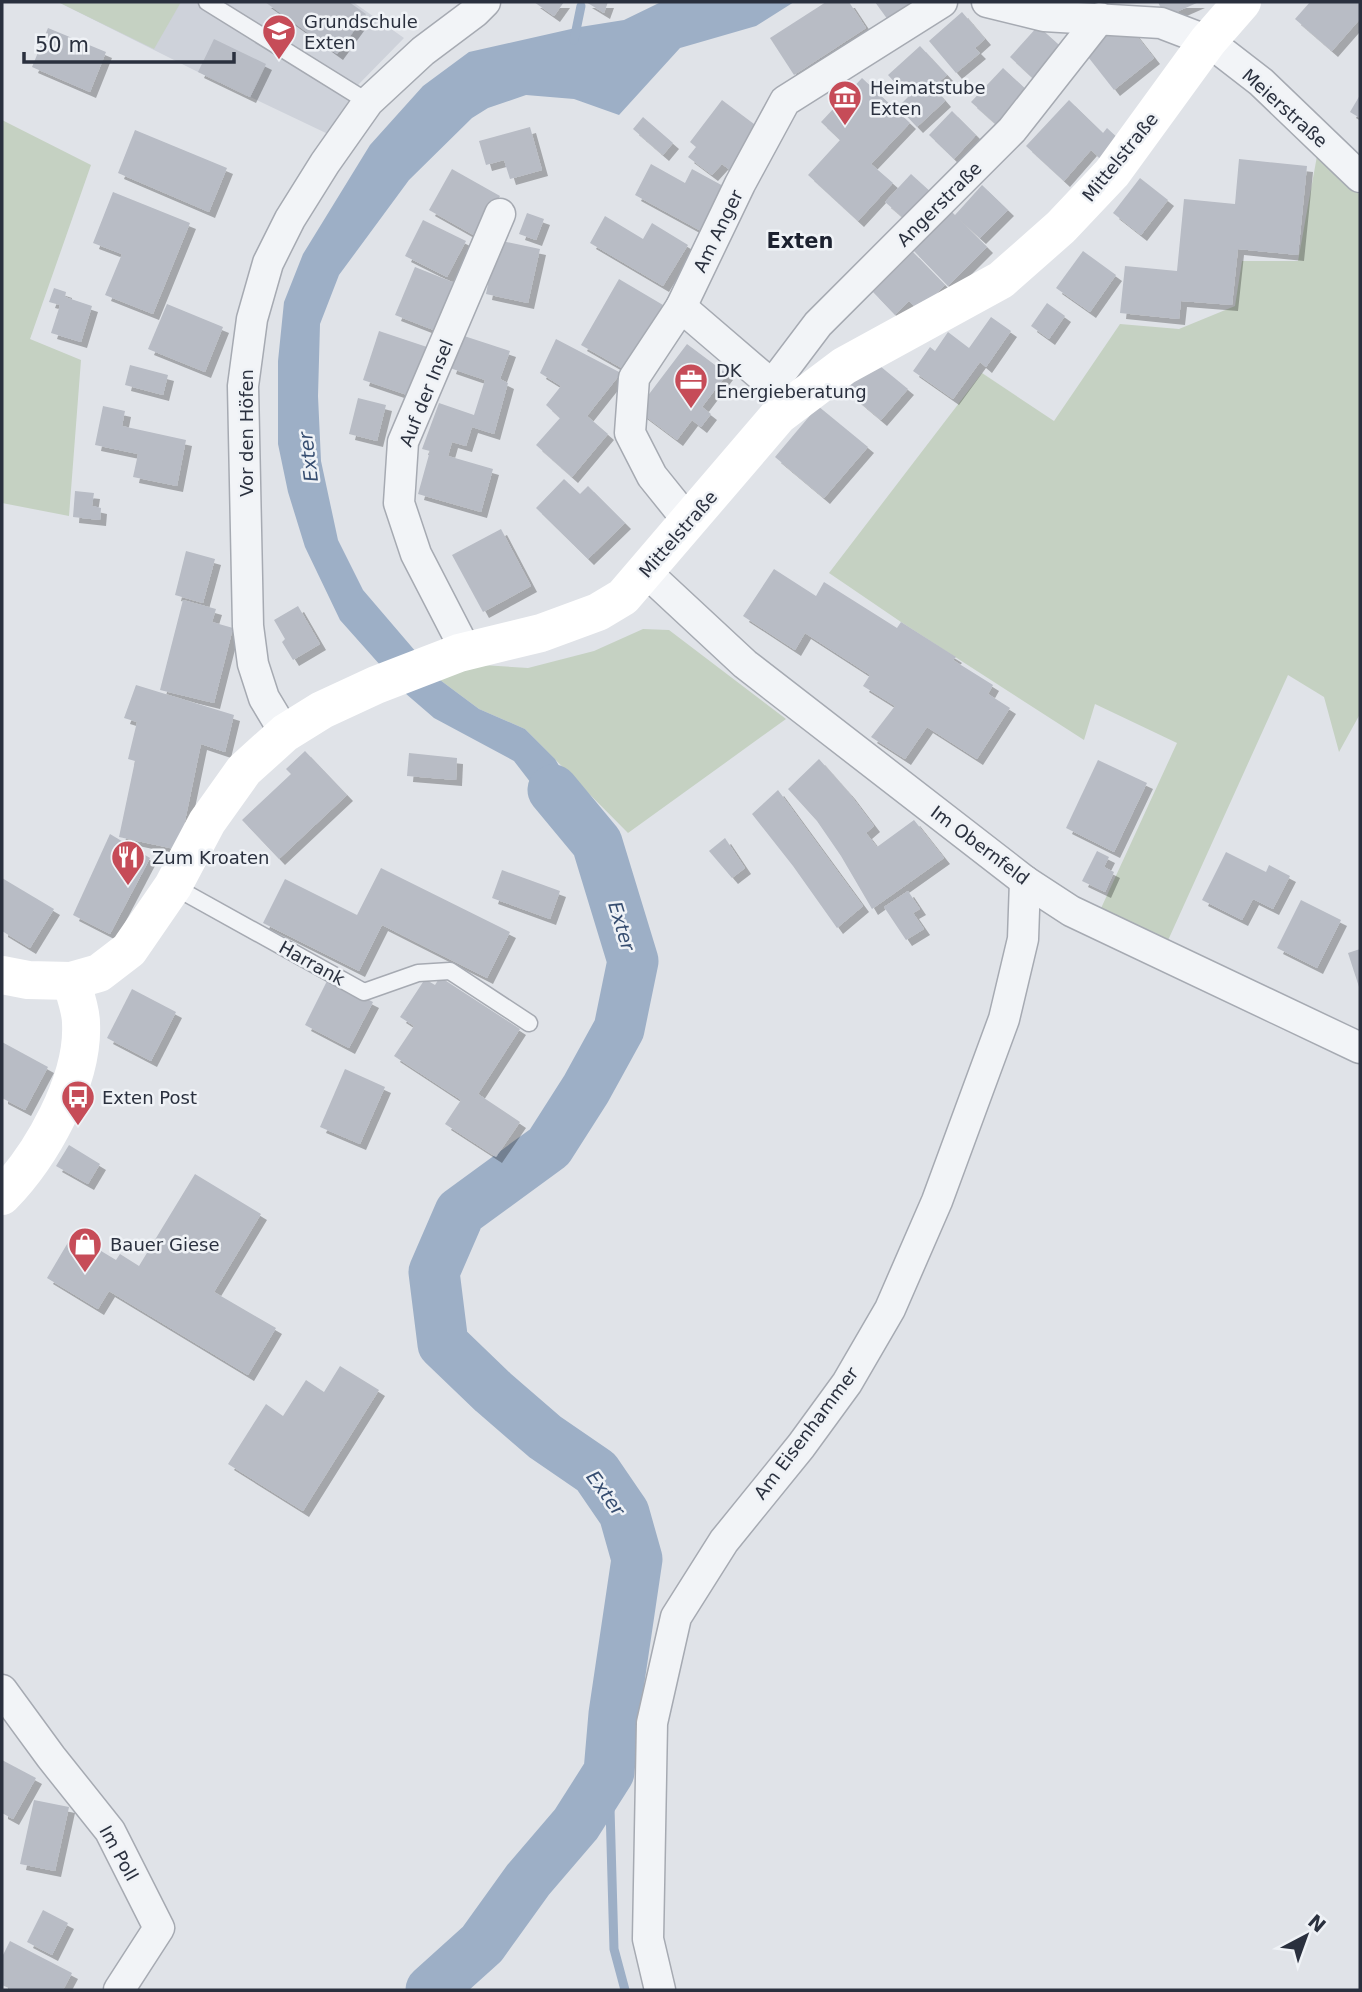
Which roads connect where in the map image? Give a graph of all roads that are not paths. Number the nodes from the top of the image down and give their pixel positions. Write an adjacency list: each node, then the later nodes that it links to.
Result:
1 (207, 2): 8 (lane)
2 (485, 2): 8 (street, Vor den Höfen)
3 (942, 2): 11 (street, Am Anger)
4 (987, 2): 6 (street)
5 (1242, 2): 7 (main road, Mittelstraße)
6 (1100, 19): 7 (street); 12 (street, Angerstraße)
7 (1208, 41): 9 (street, Meierstraße); 12 (main road, Mittelstraße)
8 (368, 102): 16 (street, Vor den Höfen)
9 (1360, 177)
10 (500, 214): 15 (street, Auf der Insel)
11 (681, 307): 12 (street); 13 (street, Am Anger)
12 (783, 394): 13 (main road, Mittelstraße)
13 (689, 522): 14 (main road, Mittelstraße)
14 (646, 572): 15 (main road, Mittelstraße); 17 (street, Im Obernfeld)
15 (463, 652): 16 (main road, Mittelstraße)
16 (285, 733): 18 (main road, Mittelstraße)
17 (1025, 881): 22 (street, Im Obernfeld); 26 (street, Am Eisenhammer)
18 (173, 886): 20 (main road, Mittelstraße); 21 (lane, Harrank)
19 (2, 975): 20 (main road)
20 (71, 981): 23 (main road)
21 (529, 1023)
22 (1360, 1048)
23 (2, 1196)
24 (2, 1690): 25 (street, Im Poll)
25 (119, 1990)
26 (660, 1990)

